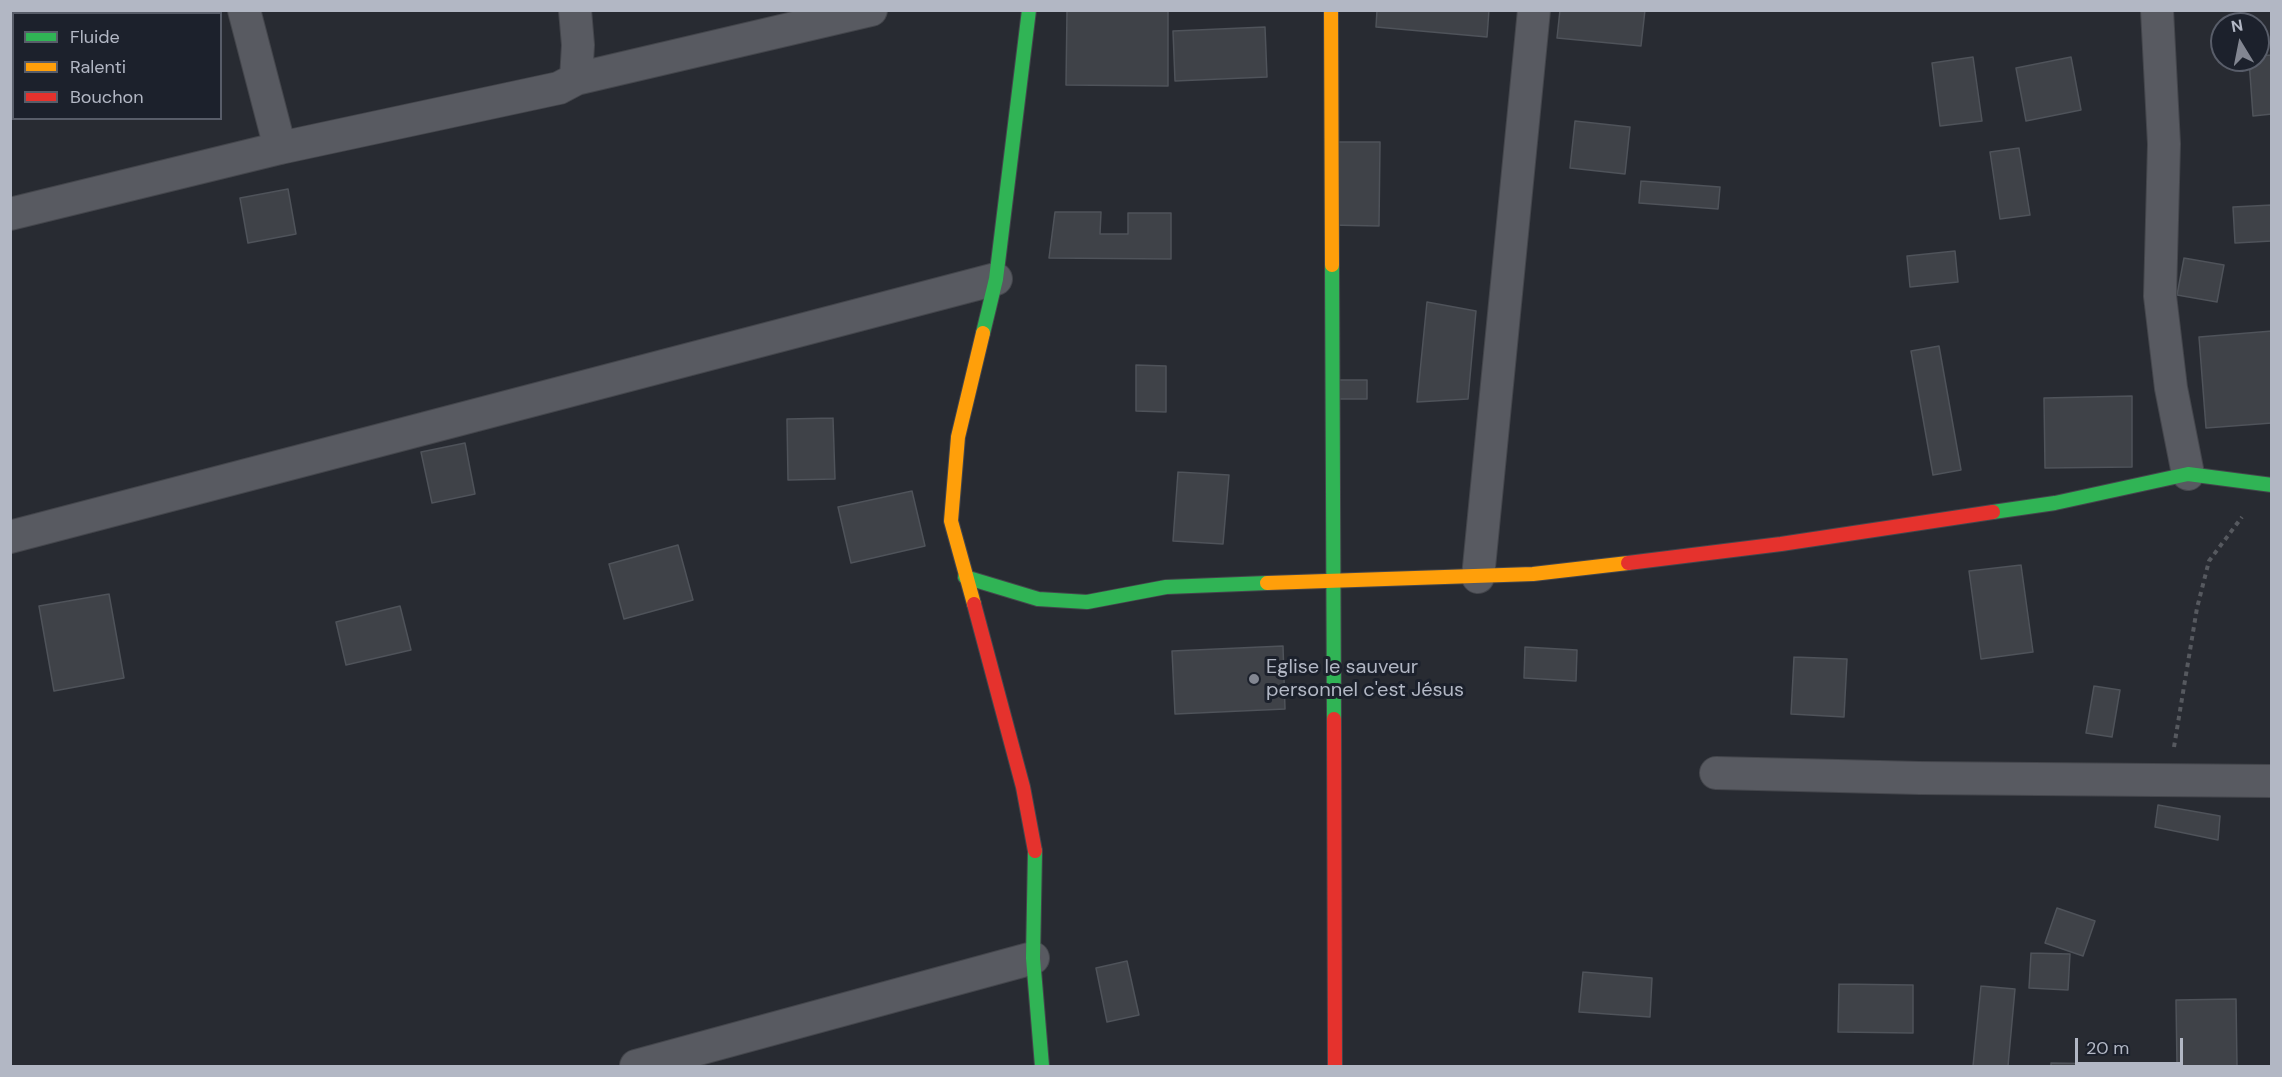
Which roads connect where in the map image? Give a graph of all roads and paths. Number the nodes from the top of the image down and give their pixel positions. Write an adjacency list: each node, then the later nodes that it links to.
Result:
1 (244, 10): 9 (street)
2 (575, 10): 8 (street)
3 (871, 10): 8 (street)
4 (1029, 10): 11 (street)
5 (1331, 10): 17 (street)
6 (1534, 10): 16 (street)
7 (2157, 10): 12 (street)
8 (576, 79): 9 (street)
9 (280, 148): 10 (street)
10 (10, 214)
11 (996, 279): 14 (street); 15 (street)
12 (2187, 474): 13 (street); 16 (street)
13 (2268, 485): 19 (path)
14 (10, 537)
15 (965, 577): 17 (street); 21 (street)
16 (1478, 577): 17 (street)
17 (1334, 582): 24 (street)
18 (1716, 773): 19 (street)
19 (2169, 780): 20 (street)
20 (2271, 782)
21 (1033, 958): 22 (street); 23 (street)
22 (636, 1066)
23 (1042, 1066)
24 (1335, 1066)

